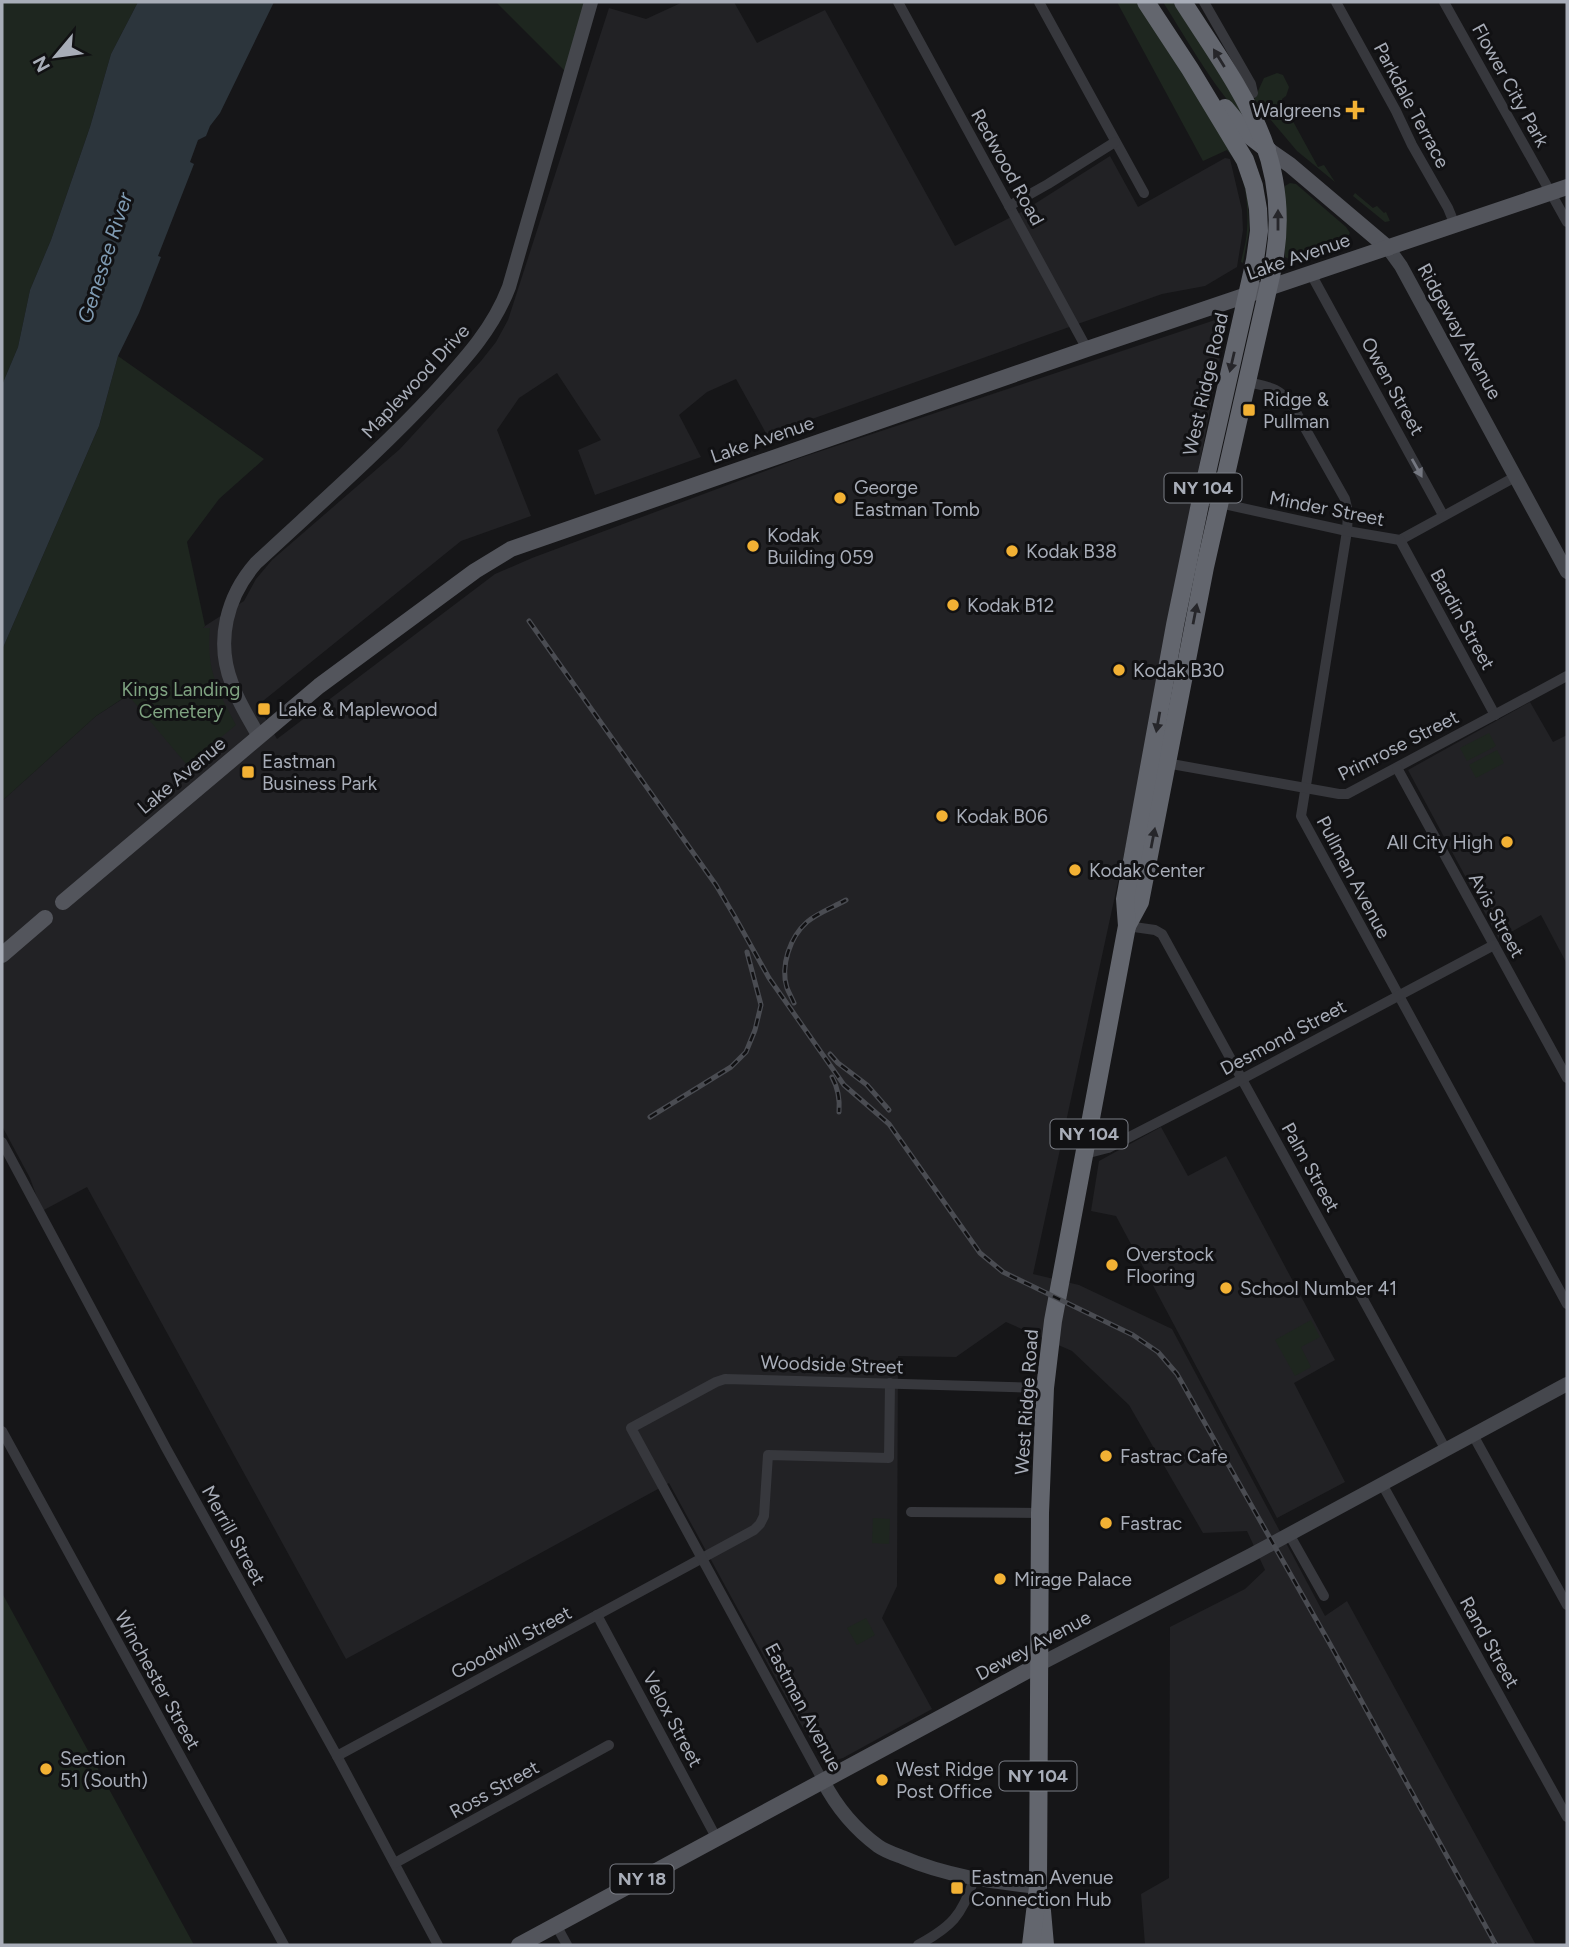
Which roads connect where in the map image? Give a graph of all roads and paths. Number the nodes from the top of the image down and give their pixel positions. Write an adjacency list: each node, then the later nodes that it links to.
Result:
1 (591, 2): 35 (street, Maplewood Drive)
2 (898, 2): 17 (street, Redwood Road)
3 (1039, 2): 12 (street)
4 (1146, 2): 9 (highway, West Ridge Road / NY 104)
5 (1183, 2): 11 (highway, West Ridge Road / NY 104, one-way to 5)
6 (1203, 2): 10 (street)
7 (1336, 2): 19 (street, Parkdale Terrace)
8 (1444, 2): 16 (street, Flower City Park)
9 (1172, 41): 13 (highway); 23 (highway, West Ridge Road / NY 104)
10 (1253, 93): 11 (highway)
11 (1254, 115): 13 (highway, West Ridge Road / NY 104)
12 (1115, 142): 15 (street); 17 (street)
13 (1267, 149): 20 (main road, Ridgeway Avenue); 22 (highway, West Ridge Road / NY 104, one-way to 13)
14 (1567, 187): 16 (main road, Lake Avenue)
15 (1143, 193)
16 (1551, 193): 18 (street, Flower City Park); 19 (main road, Lake Avenue)
17 (1009, 206): 24 (street, Redwood Road)
18 (1567, 222)
19 (1455, 225): 20 (main road, Lake Avenue)
20 (1388, 248): 21 (main road, Lake Avenue); 26 (street, Ridgeway Avenue)
21 (1311, 274): 22 (main road, Lake Avenue); 29 (street, Owen Street, one-way to 29)
22 (1269, 288): 23 (main road, Lake Avenue); 25 (highway, West Ridge Road / NY 104)
23 (1247, 295): 24 (main road, Lake Avenue); 27 (highway, West Ridge Road / NY 104, one-way to 27)
24 (1087, 349): 35 (main road, Lake Avenue)
25 (1248, 382): 28 (highway, West Ridge Road / NY 104); 30 (street, Pullman Avenue)
26 (1515, 477): 29 (street, Minder Street); 32 (street, Ridgeway Avenue)
27 (1201, 499): 28 (street, Minder Street); 36 (highway, West Ridge Road / NY 104, one-way to 36)
28 (1220, 504): 30 (street, Minder Street); 36 (highway, West Ridge Road / NY 104, one-way to 28)
29 (1443, 515): 31 (street, Minder Street)
30 (1347, 531): 31 (street, Minder Street); 38 (street, Pullman Avenue)
31 (1400, 540): 34 (street, Bardin Street)
32 (1567, 572)
33 (1567, 676): 34 (street, Primrose Street)
34 (1495, 715): 37 (street, Primrose Street)
35 (259, 737): 39 (main road, Lake Avenue)
36 (1159, 762): 38 (street, Primrose Street); 41 (highway, West Ridge Road / NY 104)
37 (1397, 768): 38 (street, Primrose Street); 42 (street, Avis Street)
38 (1306, 788): 44 (street, Pullman Avenue)
39 (64, 902)
40 (45, 918): 43 (main road)
41 (1127, 926): 46 (street, Palm Street); 48 (highway, West Ridge Road / NY 104)
42 (1494, 945): 44 (street, Desmond Street); 45 (street, Avis Street)
43 (2, 955)
44 (1398, 996): 46 (street, Desmond Street); 49 (street, Pullman Avenue)
45 (1567, 1078)
46 (1242, 1079): 48 (street, Desmond Street); 56 (street, Palm Street)
47 (2, 1142): 67 (street, Merrill Street)
48 (1085, 1154): 52 (highway, West Ridge Road / NY 104)
49 (1567, 1304)
50 (890, 1383): 52 (street, Woodside Street); 53 (street, Woodside Street); 61 (street, Goodwill Street)
51 (1567, 1384): 55 (street, Dewey Avenue)
52 (1045, 1388): 59 (highway, West Ridge Road / NY 104)
53 (631, 1429): 61 (street, Eastman Avenue)
54 (2, 1431): 75 (street, Winchester Street)
55 (1473, 1435): 56 (street, Dewey Avenue); 63 (street)
56 (1446, 1450): 57 (street, Dewey Avenue)
57 (1382, 1484): 60 (street, Dewey Avenue); 69 (street, Rand Street)
58 (911, 1512): 59 (street)
59 (1040, 1513): 65 (highway, West Ridge Road / NY 104)
60 (1287, 1535): 62 (street); 65 (street, Dewey Avenue)
61 (702, 1558): 64 (street, Goodwill Street); 68 (street, Eastman Avenue)
62 (1324, 1596)
63 (1567, 1605)
64 (597, 1615): 67 (street, Goodwill Street); 70 (street, Velox Street)
65 (1038, 1665): 68 (main road, Dewey Avenue / NY 18); 73 (highway, West Ridge Road / NY 104)
66 (609, 1745): 71 (street, Ross Street)
67 (337, 1756): 71 (street, Merrill Street)
68 (823, 1781): 70 (main road, Dewey Avenue / NY 18); 72 (street, Eastman Avenue)
69 (1567, 1817)
70 (717, 1839): 74 (main road, Dewey Avenue / NY 18)
71 (395, 1863): 76 (street, Merrill Street)
72 (974, 1879): 73 (street, Eastman Avenue); 79 (street)
73 (1038, 1887): 80 (highway, West Ridge Road / NY 104); 81 (highway, West Ridge Road / NY 104)
74 (556, 1925): 77 (main road, Dewey Avenue / NY 18); 78 (street)
75 (284, 1945)
76 (438, 1945)
77 (519, 1945)
78 (567, 1945)
79 (918, 1945)
80 (1031, 1945)
81 (1045, 1945)

